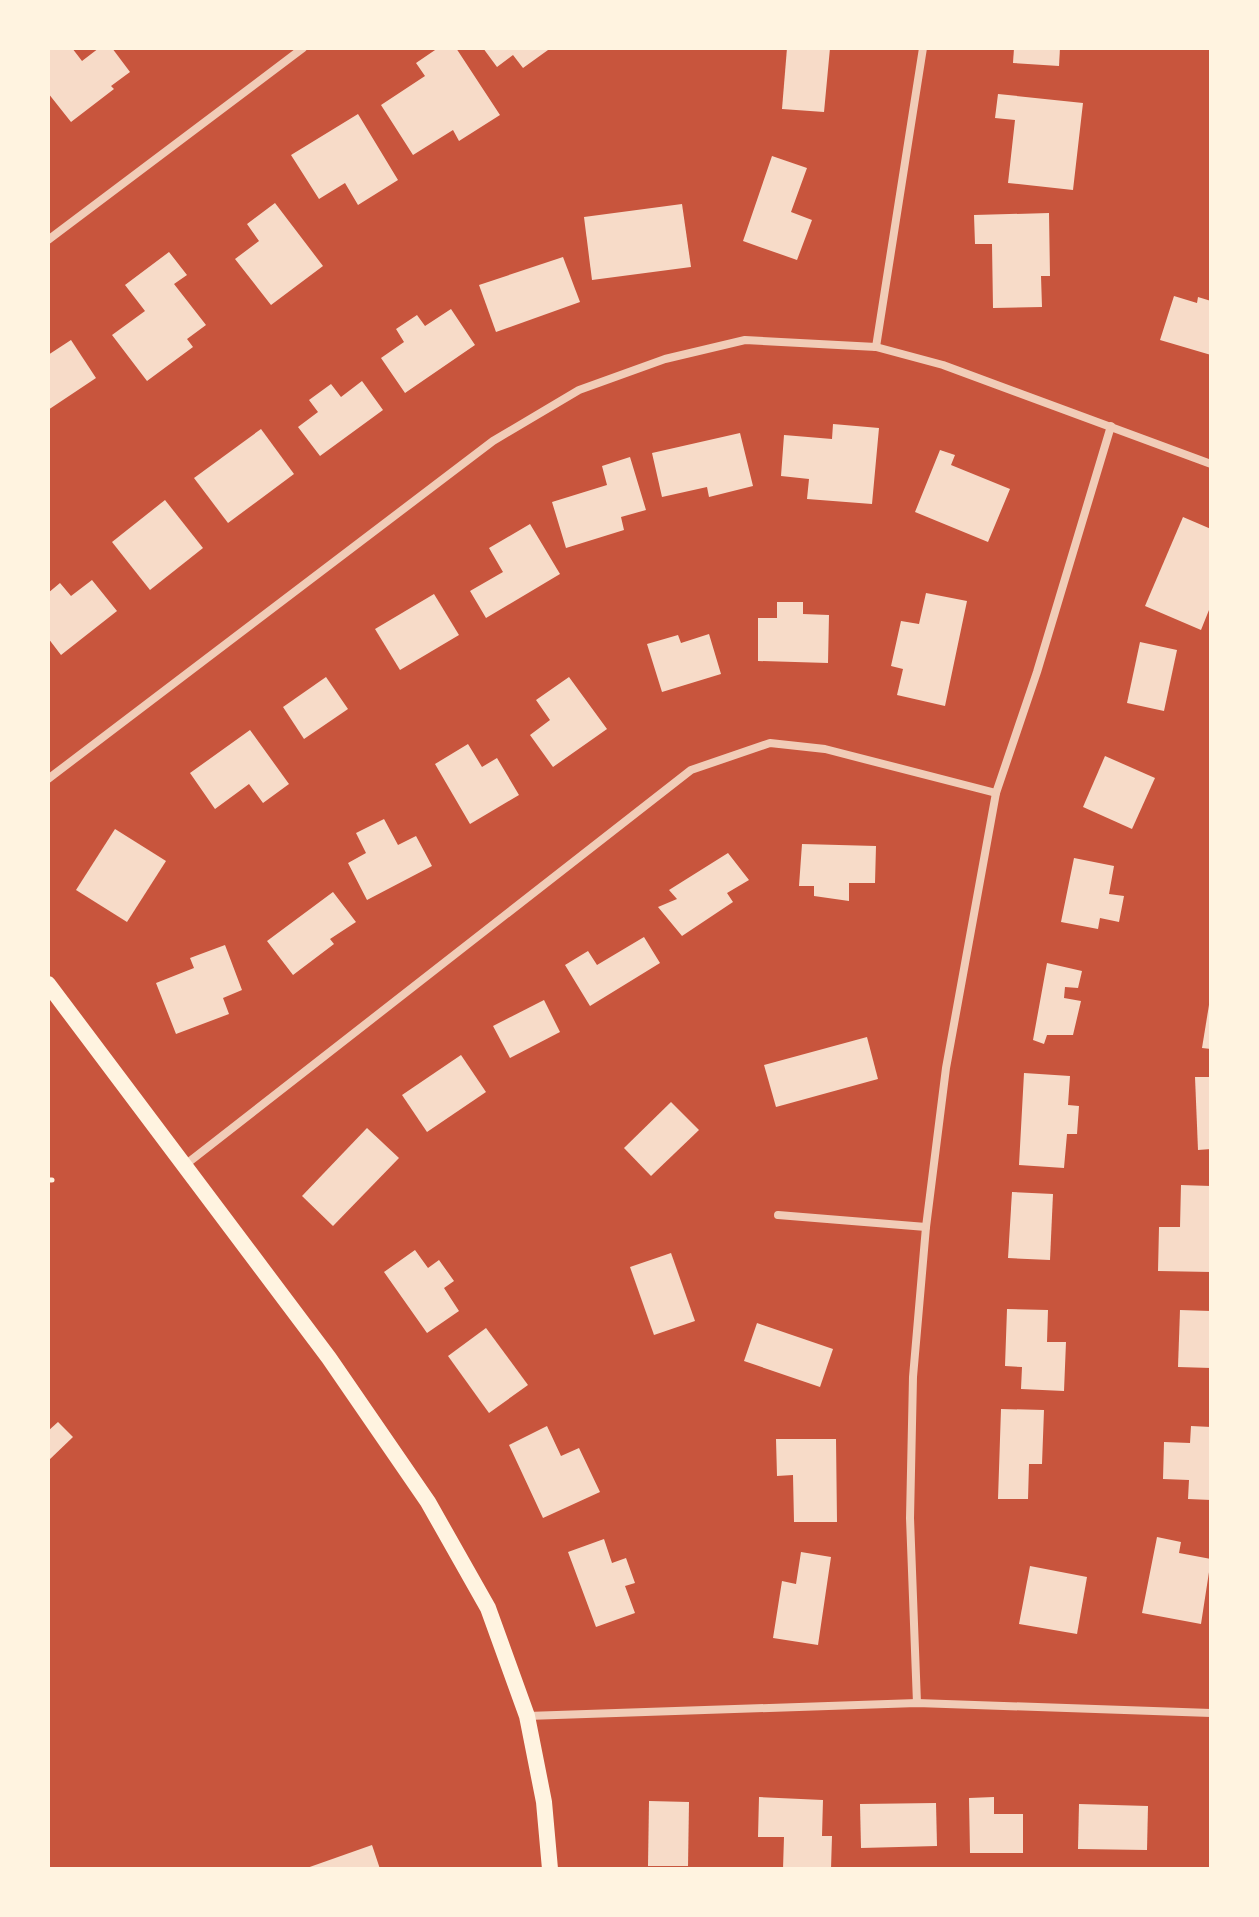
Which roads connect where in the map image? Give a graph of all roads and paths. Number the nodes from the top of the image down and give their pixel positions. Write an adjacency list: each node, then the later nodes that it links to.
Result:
1 (303, 48): 3 (street)
2 (923, 48): 4 (street)
3 (49, 237)
4 (876, 347): 5 (street); 7 (street)
5 (1111, 426): 6 (street); 8 (street)
6 (1211, 464)
7 (48, 779)
8 (996, 793): 10 (street); 12 (street)
9 (48, 984): 10 (main road)
10 (184, 1166): 15 (main road)
11 (778, 1215): 12 (street)
12 (926, 1227): 13 (street)
13 (917, 1703): 14 (street); 15 (street)
14 (1211, 1713)
15 (527, 1716): 16 (main road)
16 (550, 1869)

